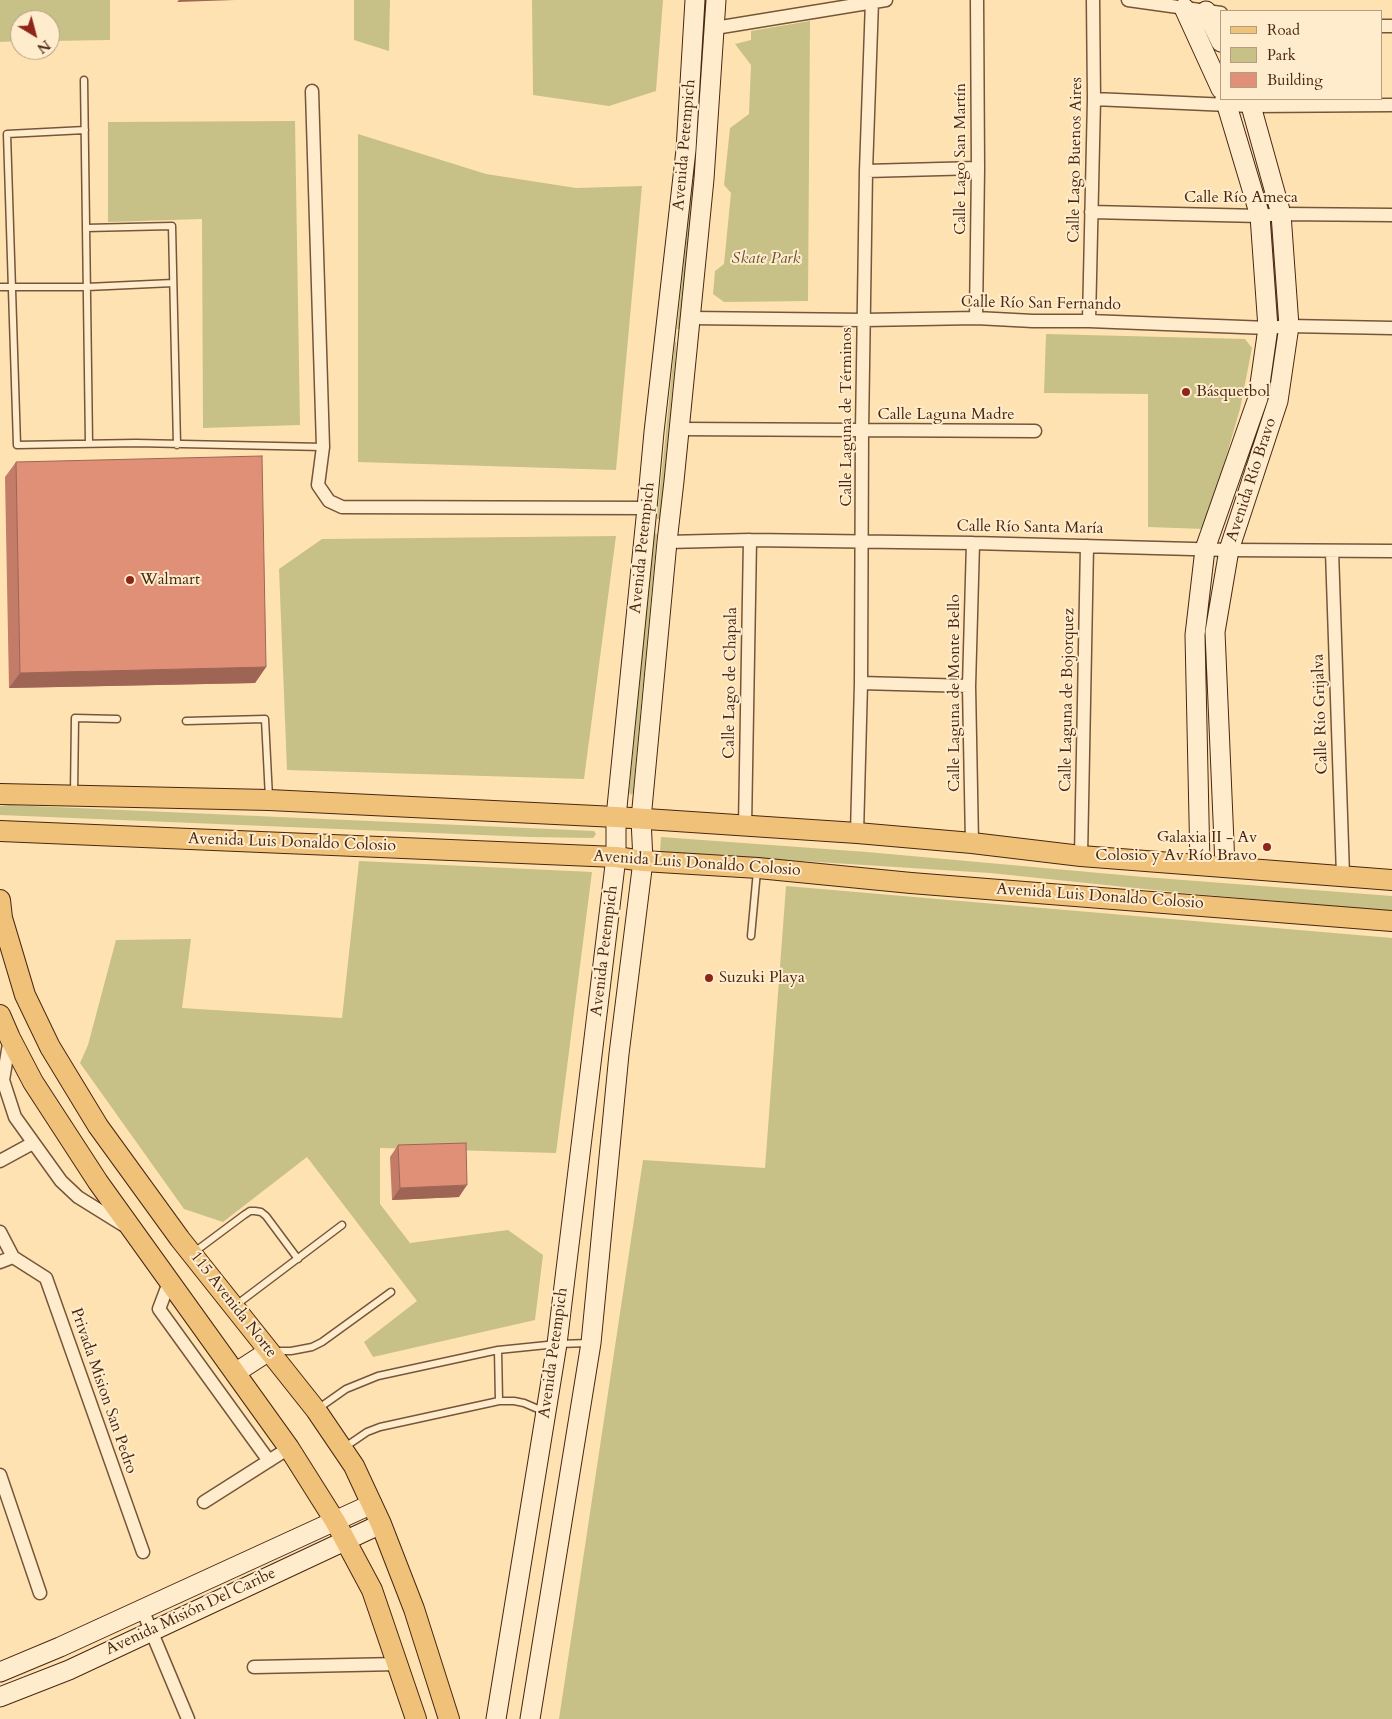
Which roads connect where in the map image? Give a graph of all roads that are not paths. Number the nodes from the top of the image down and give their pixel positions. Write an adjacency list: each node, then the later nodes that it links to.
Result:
1 (695, 0): 45 (main road, Avenida Petempich)
2 (716, 0): 10 (main road, Avenida Petempich)
3 (886, 0): 7 (street)
4 (977, 0): 21 (street, Calle Lago San Martín)
5 (1093, 0): 16 (street, Calle Lago Buenos Aires)
6 (1128, 0): 8 (street)
7 (872, 1): 10 (street); 22 (street, Calle Laguna de Términos)
8 (1184, 8): 9 (street); 13 (main road, Avenida Río Bravo)
9 (1213, 12): 11 (main road)
10 (715, 28): 32 (main road, Avenida Petempich)
11 (1220, 38)
12 (84, 80): 20 (lane)
13 (1220, 86)
14 (312, 91): 44 (street)
15 (1220, 97): 16 (street)
16 (1094, 99): 23 (street, Calle Lago Buenos Aires)
17 (1226, 100): 26 (main road, Avenida Río Bravo)
18 (1249, 102): 19 (street); 24 (main road, Avenida Río Bravo)
19 (1392, 104)
20 (84, 130): 27 (lane); 30 (lane)
21 (978, 168): 22 (street); 33 (street, Calle Lago San Martín)
22 (866, 171): 34 (street, Calle Laguna de Términos)
23 (1091, 212): 26 (street, Calle Río Ameca); 35 (street, Calle Lago Buenos Aires)
24 (1281, 214): 25 (street, Calle Río Ameca); 26 (street, Calle Río Ameca); 36 (main road, Avenida Río Bravo)
25 (1392, 214)
26 (1260, 216): 37 (main road, Avenida Río Bravo)
27 (86, 228): 28 (lane); 31 (lane)
28 (173, 283): 31 (lane); 43 (lane)
29 (0, 287): 30 (lane)
30 (13, 287): 31 (lane); 42 (lane)
31 (87, 287): 42 (lane)
32 (690, 318): 34 (street, Calle Río San Fernando); 39 (main road, Avenida Petempich)
33 (976, 318): 34 (street, Calle Río San Fernando); 35 (street, Calle Río San Fernando)
34 (864, 320): 40 (street, Calle Laguna de Términos)
35 (1088, 320): 37 (street, Calle Río San Fernando)
36 (1289, 326): 37 (street, Calle Río San Fernando); 38 (street, Calle Río San Fernando); 52 (main road, Avenida Río Bravo)
37 (1268, 328): 51 (main road, Avenida Río Bravo)
38 (1392, 328)
39 (678, 429): 40 (street, Calle Laguna Madre); 47 (main road, Avenida Petempich)
40 (862, 431): 41 (street, Calle Laguna Madre); 48 (street, Calle Laguna de Términos)
41 (1034, 431)
42 (89, 444): 43 (lane)
43 (177, 445): 44 (lane)
44 (323, 447): 45 (street)
45 (647, 508): 62 (main road, Avenida Petempich)
46 (750, 540): 47 (street, Calle Río Santa María); 48 (street, Calle Río Santa María); 64 (street, Calle Lago de Chapala)
47 (666, 542): 63 (main road, Avenida Petempich)
48 (862, 542): 49 (street, Calle Río Santa María); 55 (street, Calle Laguna de Términos)
49 (973, 543): 50 (street, Calle Río Santa María); 56 (street, Calle Laguna de Monte Bello)
50 (1087, 546): 51 (street, Calle Río Santa María); 68 (street, Calle Laguna de Bojorquez)
51 (1205, 549): 52 (street, Calle Río Santa María); 71 (main road, Avenida Río Bravo)
52 (1229, 550): 53 (street, Calle Río Santa María); 72 (main road, Avenida Río Bravo)
53 (1332, 551): 54 (street, Calle Río Santa María); 74 (street, Calle Río Grijalva)
54 (1392, 551)
55 (861, 683): 56 (street); 66 (street, Calle Laguna de Términos)
56 (969, 686): 67 (street, Calle Laguna de Monte Bello)
57 (117, 719): 60 (lane)
58 (186, 720): 61 (lane)
59 (0, 794): 60 (main road)
60 (74, 796): 61 (main road)
61 (269, 800): 62 (main road)
62 (616, 817): 63 (main road); 69 (main road, Avenida Petempich)
63 (641, 819): 64 (main road); 70 (main road, Avenida Petempich)
64 (745, 826): 66 (main road)
65 (0, 831): 69 (main road, Avenida Luis Donaldo Colosio)
66 (857, 833): 67 (main road)
67 (972, 843): 68 (main road)
68 (1082, 856): 71 (main road)
69 (616, 857): 70 (main road, Avenida Luis Donaldo Colosio); 94 (main road, Avenida Petempich)
70 (643, 860): 73 (main road, Avenida Luis Donaldo Colosio); 93 (main road, Avenida Petempich)
71 (1200, 864): 72 (main road)
72 (1225, 866): 74 (main road)
73 (758, 868): 77 (main road, Avenida Luis Donaldo Colosio); 78 (lane)
74 (1343, 875): 75 (main road)
75 (1392, 880)
76 (0, 900): 86 (main road, 115 Avenida Norte)
77 (1392, 921)
78 (751, 936)
79 (0, 1015): 80 (main road)
80 (10, 1038): 81 (street); 85 (main road)
81 (33, 1143): 82 (street); 85 (street)
82 (0, 1161)
83 (342, 1225): 88 (lane)
84 (0, 1232): 87 (street)
85 (136, 1233): 90 (main road)
86 (192, 1254): 88 (lane); 92 (main road, 115 Avenida Norte)
87 (13, 1257): 89 (street); 110 (street, Privada Mision San Pedro)
88 (298, 1259): 92 (lane)
89 (0, 1262)
90 (170, 1280): 97 (main road); 103 (street)
91 (391, 1292): 96 (lane)
92 (234, 1307): 96 (main road, 115 Avenida Norte)
93 (591, 1343): 94 (lane); 122 (main road, Avenida Petempich)
94 (558, 1344): 95 (lane); 100 (main road, Avenida Petempich)
95 (498, 1350): 98 (lane); 99 (lane)
96 (269, 1351): 97 (main road); 99 (main road, 115 Avenida Norte)
97 (235, 1373): 101 (main road)
98 (499, 1401): 100 (lane); 102 (lane)
99 (316, 1410): 102 (main road, 115 Avenida Norte)
100 (546, 1412): 121 (main road, Avenida Petempich)
101 (289, 1448): 103 (street); 107 (main road)
102 (343, 1448): 106 (main road, 115 Avenida Norte)
103 (269, 1461): 105 (street)
104 (0, 1475): 111 (street)
105 (204, 1502)
106 (372, 1504): 107 (main road, Avenida Misión Del Caribe); 108 (main road, 115 Avenida Norte)
107 (335, 1521): 109 (main road); 112 (main road, Avenida Misión Del Caribe)
108 (381, 1524): 109 (main road, Avenida Misión Del Caribe); 120 (main road, 115 Avenida Norte)
109 (346, 1541): 113 (main road, Avenida Misión Del Caribe); 114 (main road)
110 (143, 1552)
111 (40, 1593)
112 (142, 1609): 113 (street); 116 (main road, Avenida Misión Del Caribe)
113 (151, 1631): 117 (main road, Avenida Misión Del Caribe); 118 (street)
114 (398, 1664): 115 (street); 119 (main road)
115 (254, 1667)
116 (0, 1672)
117 (0, 1697)
118 (188, 1719)
119 (416, 1719)
120 (449, 1719)
121 (496, 1719)
122 (530, 1719)

